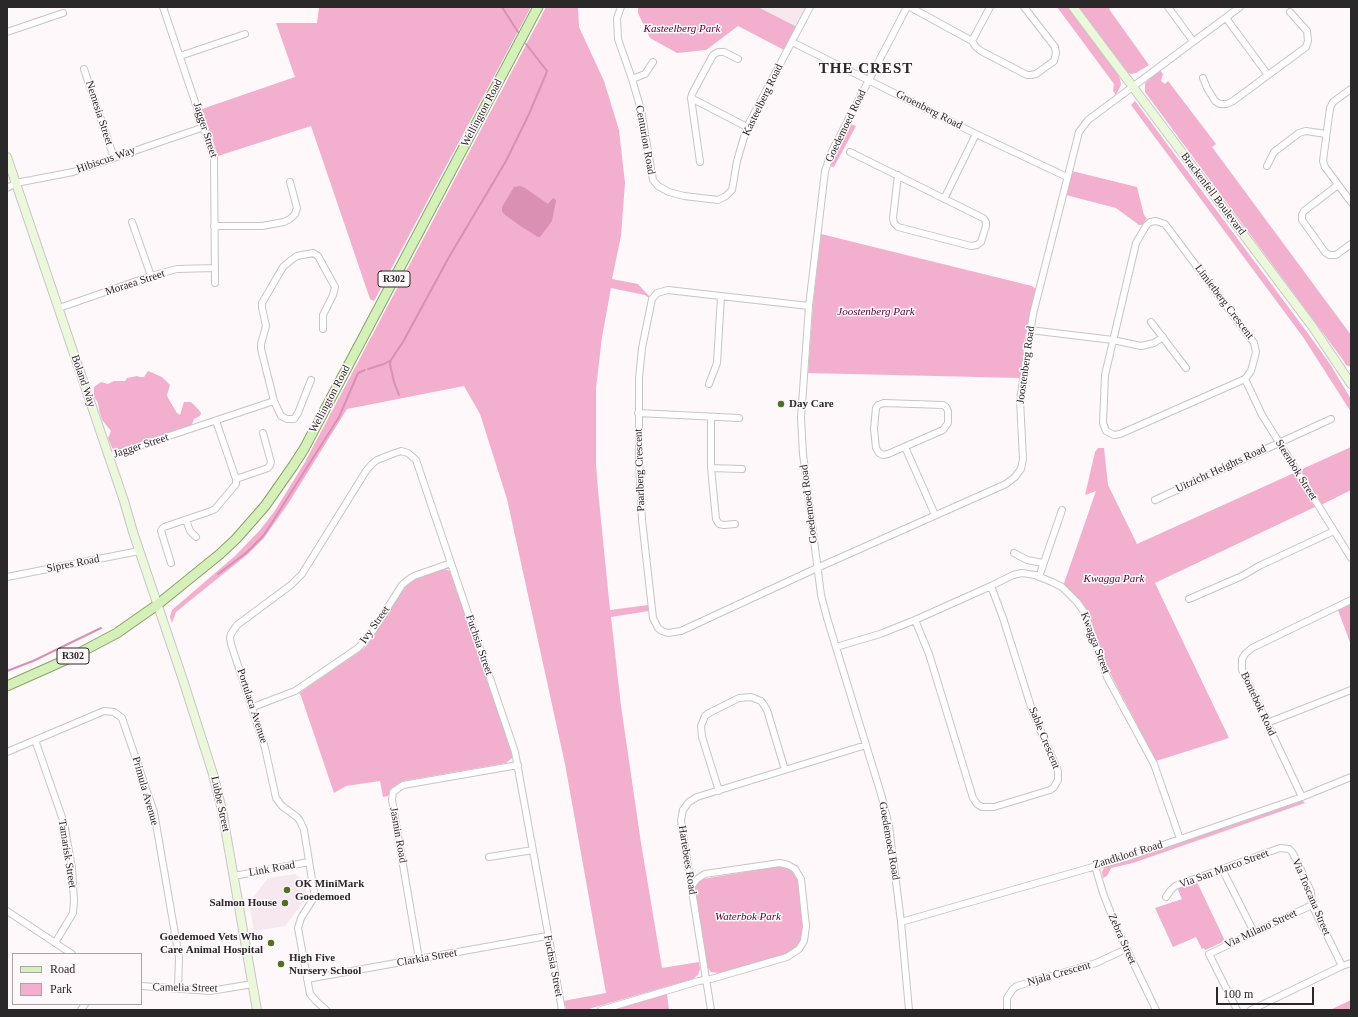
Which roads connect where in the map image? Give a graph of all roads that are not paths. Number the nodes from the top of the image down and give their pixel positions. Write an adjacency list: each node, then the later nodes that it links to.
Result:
1 (163, 7): 20 (street, Jagger Street)
2 (538, 7): 101 (main road, Wellington Road / R302)
3 (621, 7): 26 (street, Centurion Road)
4 (810, 7): 19 (street, Kasteelberg Road)
5 (907, 7): 27 (street, Goedemoed Road)
6 (910, 7): 17 (street)
7 (990, 7): 17 (street)
8 (1024, 7): 17 (street)
9 (1073, 7): 28 (street, Brackenfell Boulevard)
10 (1168, 7): 18 (street)
11 (1240, 7): 14 (street, Joostenberg Road)
12 (1290, 12): 24 (street)
13 (63, 13): 15 (street)
14 (1226, 18): 18 (street, Joostenberg Road); 24 (street)
15 (7, 32)
16 (245, 34): 20 (street)
17 (972, 41)
18 (1193, 41): 28 (street, Joostenberg Road)
19 (792, 42): 27 (street, Groenberg Road); 32 (street, Kasteelberg Road)
20 (180, 56): 31 (street, Jagger Street)
21 (738, 59): 30 (street)
22 (653, 62): 26 (street)
23 (84, 69): 37 (street, Nemesia Street)
24 (1268, 75): 25 (street)
25 (1203, 78)
26 (632, 79): 46 (street, Centurion Road)
27 (869, 80): 33 (street, Groenberg Road); 56 (street, Goedemoed Road)
28 (1132, 87): 41 (street, Joostenberg Road); 66 (street, Brackenfell Boulevard)
29 (1351, 89): 34 (street)
30 (691, 98): 32 (street); 38 (street)
31 (204, 127): 37 (street, Hibiscus Way); 50 (street, Jagger Street)
32 (747, 128): 46 (street, Kasteelberg Road)
33 (976, 134): 41 (street, Groenberg Road); 47 (street)
34 (1326, 134): 39 (street); 44 (street)
35 (850, 152): 40 (street)
36 (7, 157): 43 (street, Boland Way)
37 (114, 158): 43 (street, Hibiscus Way)
38 (700, 162)
39 (1267, 166)
40 (898, 175): 47 (street); 47 (street)
41 (1067, 177): 60 (street, Joostenberg Road)
42 (290, 182): 50 (street)
43 (16, 183): 45 (street, Hibiscus Way); 57 (street, Boland Way)
44 (1338, 185): 48 (street); 51 (street)
45 (7, 188)
46 (669, 192)
47 (944, 199)
48 (1351, 202)
49 (132, 222): 53 (street)
50 (214, 226): 52 (street, Jagger Street)
51 (1351, 244)
52 (214, 268): 53 (street, Moraea Street); 54 (street, Jagger Street)
53 (151, 276): 57 (street, Moraea Street)
54 (215, 282)
55 (721, 296): 56 (street, Paarlberg Crescent); 67 (street); 69 (street, Paarlberg Crescent)
56 (809, 306): 95 (street, Goedemoed Road)
57 (59, 308): 78 (street, Boland Way)
58 (1152, 322): 61 (street)
59 (323, 329): 68 (street)
60 (1030, 330): 62 (street); 84 (street, Joostenberg Road)
61 (1163, 338): 62 (street); 63 (street)
62 (1113, 340): 64 (street, Limietberg Crescent); 64 (street, Limietberg Crescent)
63 (1186, 368)
64 (1245, 379): 75 (street, Steenbok Street)
65 (311, 380): 68 (street)
66 (1351, 382)
67 (709, 384)
68 (274, 401): 73 (street, Jagger Street)
69 (638, 414): 70 (street); 95 (street, Paarlberg Crescent)
70 (711, 417): 71 (street); 79 (street)
71 (739, 418)
72 (1331, 419): 75 (street, Uitzicht Heights Road)
73 (216, 421): 78 (street, Jagger Street); 81 (street)
74 (263, 433): 81 (street)
75 (1279, 442): 82 (street, Uitzicht Heights Road); 87 (street, Steenbok Street)
76 (905, 447): 76 (street); 84 (street)
77 (401, 451): 93 (street, Fuchsia Street); 106 (street, Portulaca Avenue)
78 (109, 456): 89 (street, Boland Way)
79 (711, 468): 80 (street); 86 (street)
80 (742, 469)
81 (236, 479): 85 (street)
82 (1155, 500)
83 (1062, 510): 94 (street)
84 (935, 515): 95 (street, Joostenberg Road)
85 (186, 520): 88 (street); 92 (street)
86 (735, 524)
87 (1334, 531): 91 (street, Steenbok Street); 99 (street)
88 (196, 537)
89 (139, 551): 96 (street, Sipres Road); 101 (street, Boland Way)
90 (1014, 553): 94 (street)
91 (1351, 558)
92 (171, 563)
93 (451, 563): 106 (street, Ivy Street); 111 (street, Fuchsia Street)
94 (1043, 563): 97 (street)
95 (817, 568): 103 (street, Goedemoed Road)
96 (7, 577)
97 (1039, 577): 98 (street, Kwagga Street); 116 (street, Kwagga Street)
98 (991, 586): 102 (street, Kwagga Street); 102 (street, Sable Crescent)
99 (1189, 600)
100 (1351, 600): 107 (street, Bontebok Road)
101 (157, 605): 104 (main road, Wellington Road / R302); 123 (street, Lubbe Street)
102 (915, 620): 103 (street, Kwagga Street)
103 (836, 647): 109 (street, Goedemoed Road)
104 (7, 686)
105 (1351, 690): 107 (street)
106 (253, 707): 120 (street, Portulaca Avenue)
107 (1267, 723): 115 (street, Bontebok Road)
108 (35, 740): 110 (street, Primula Avenue); 131 (street, Tamarisk Street); 141 (street, Primula Avenue)
109 (866, 746): 112 (street, Hartebees Road); 128 (street, Goedemoed Road)
110 (7, 752)
111 (518, 765): 118 (street, Fuchsia Street); 134 (street, Jasmin Road)
112 (785, 770): 114 (street, Hartebees Road); 114 (street)
113 (1351, 777): 115 (street, Zandkloof Road)
114 (719, 791): 124 (street, Hartebees Road)
115 (1302, 797): 116 (street, Zandkloof Road)
116 (1180, 839): 121 (street, Zandkloof Road)
117 (1286, 848): 122 (street, Via San Marco Street); 126 (street, Via Toscana Street)
118 (533, 850): 119 (street); 130 (street, Fuchsia Street)
119 (489, 857)
120 (309, 862): 123 (street, Link Road); 137 (street, Portulaca Avenue)
121 (1095, 866): 128 (street, Zandkloof Road); 132 (street, Zebra Street)
122 (1222, 869): 125 (street, Via San Marco Street); 129 (street)
123 (234, 876): 139 (street, Lubbe Street)
124 (691, 887): 138 (street, Hartebees Road); 138 (street)
125 (1166, 898)
126 (1312, 905): 129 (street, Via Milano Street); 136 (street, Via Toscana Street)
127 (7, 911): 131 (street)
128 (901, 922): 147 (street, Goedemoed Road)
129 (1254, 932): 150 (street, Via Milano Street)
130 (548, 936): 134 (street, Clarkia Street); 144 (street, Fuchsia Street)
131 (55, 943): 133 (street)
132 (1126, 949): 148 (street, Njala Crescent); 149 (street, Zebra Street)
133 (70, 953)
134 (419, 959): 137 (street, Clarkia Street)
135 (1351, 963): 136 (street)
136 (1342, 966): 151 (street)
137 (307, 979): 143 (street, Portulaca Avenue)
138 (706, 980): 145 (street); 146 (street, Hartebees Road)
139 (253, 984): 141 (street, Camelia Street); 142 (street, Lubbe Street)
140 (142, 986): 141 (street, Camelia Street)
141 (178, 989)
142 (257, 1010)
143 (326, 1010)
144 (562, 1010)
145 (602, 1010)
146 (711, 1010)
147 (909, 1010)
148 (1007, 1010)
149 (1156, 1010)
150 (1236, 1010)
151 (1251, 1010)

